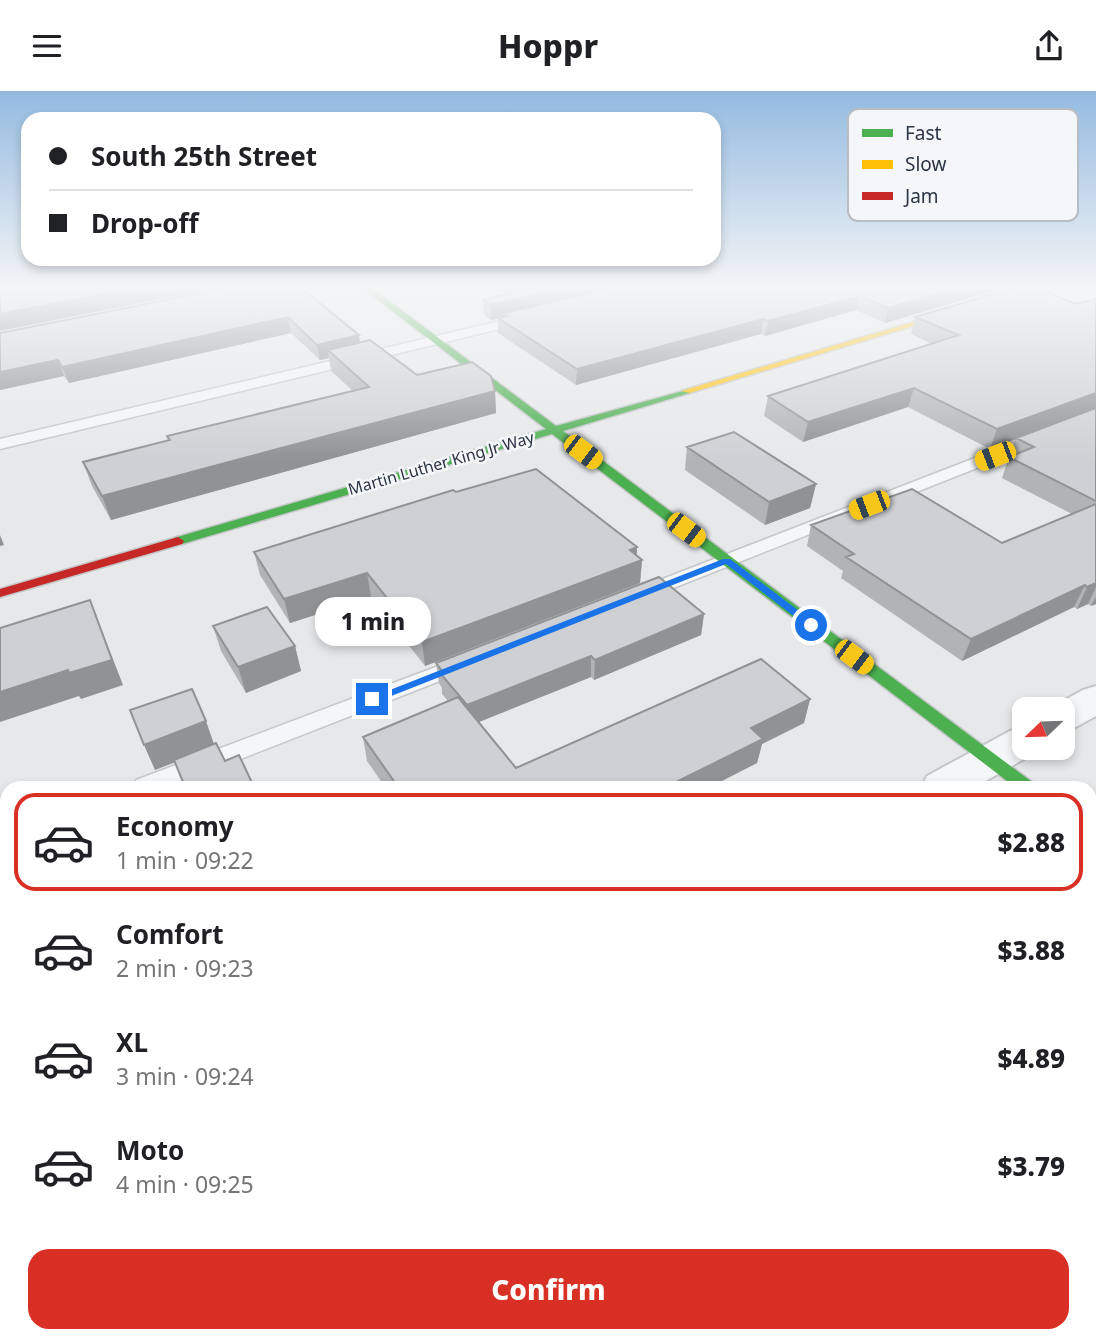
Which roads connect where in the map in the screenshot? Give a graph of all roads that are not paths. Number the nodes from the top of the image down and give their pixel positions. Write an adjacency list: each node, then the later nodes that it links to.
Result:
1 (418, 344): 6 (lane)
2 (442, 344): 5 (street)
3 (846, 344): 5 (street, Martin Luther King Jr Way)
4 (1096, 416): 7 (lane)
5 (554, 430): 7 (street); 8 (street, Martin Luther King Jr Way)
6 (0, 444)
7 (727, 561): 9 (lane); 13 (street)
8 (0, 593)
9 (624, 601)
10 (481, 656): 14 (lane)
11 (1096, 699): 12 (street)
12 (1075, 711)
13 (1007, 750): 15 (street); 16 (street)
14 (160, 781)
15 (953, 781)
16 (1023, 781)

